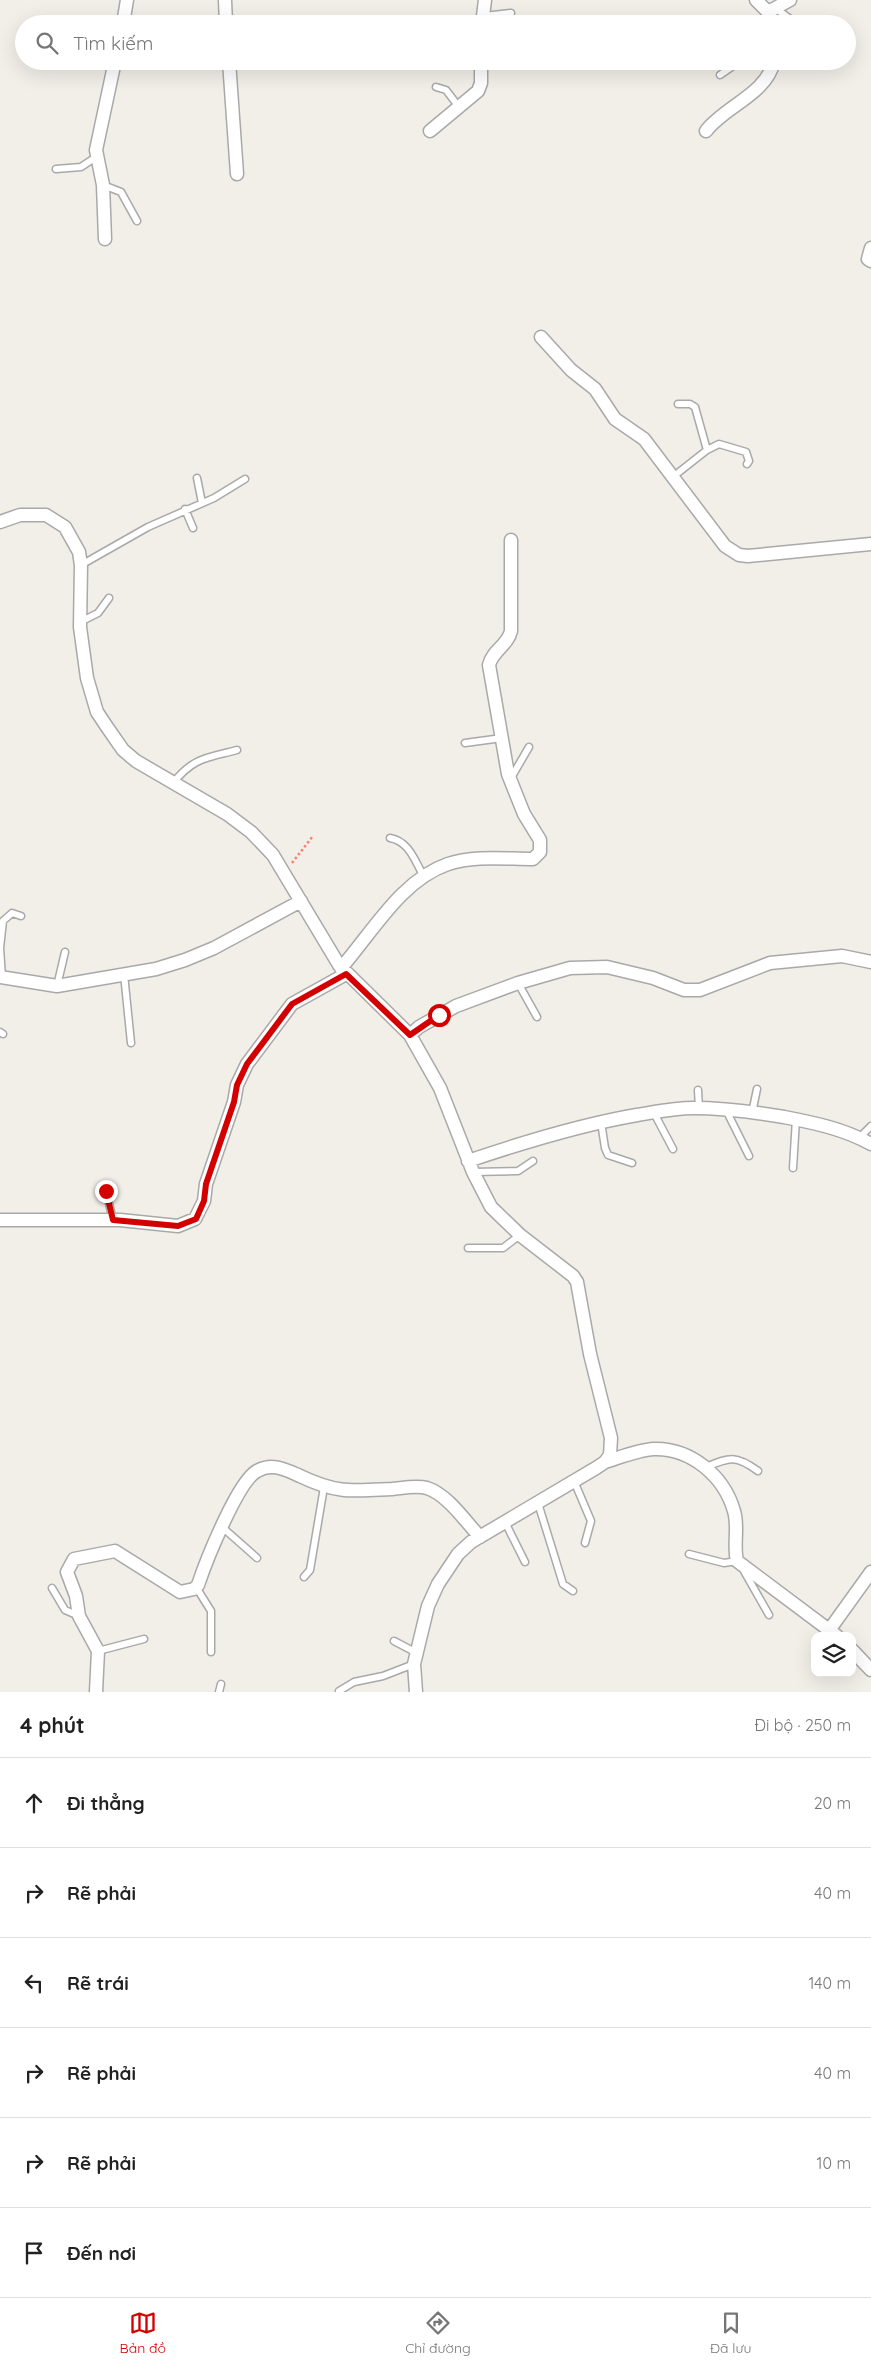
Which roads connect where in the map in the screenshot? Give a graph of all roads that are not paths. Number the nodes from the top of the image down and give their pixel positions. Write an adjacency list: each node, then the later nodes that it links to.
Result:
1 (127, 0): 7 (street)
2 (225, 0): 8 (street)
3 (485, 0): 9 (street)
4 (756, 0): 11 (street)
5 (790, 0): 12 (street)
6 (511, 13): 10 (lane)
7 (124, 15)
8 (226, 15)
9 (484, 15)
10 (503, 15)
11 (770, 15)
12 (776, 15)
13 (113, 70): 23 (street)
14 (230, 70): 25 (street)
15 (481, 70): 20 (street)
16 (727, 70): 18 (lane)
17 (772, 70): 22 (street)
18 (720, 75)
19 (436, 87): 20 (lane)
20 (458, 107): 21 (street)
21 (430, 131)
22 (706, 131)
23 (96, 157): 24 (lane); 26 (street)
24 (56, 170)
25 (237, 174)
26 (103, 185): 27 (lane); 28 (street)
27 (137, 221)
28 (105, 239)
29 (871, 248): 30 (street)
30 (871, 261)
31 (541, 337): 35 (street)
32 (678, 404): 33 (lane)
33 (707, 450): 34 (lane); 35 (lane)
34 (747, 464)
35 (674, 476): 43 (street)
36 (197, 478): 38 (lane)
37 (246, 479): 38 (lane)
38 (202, 503): 39 (lane)
39 (186, 509): 41 (lane); 44 (lane)
40 (0, 522): 44 (street)
41 (193, 528)
42 (511, 540): 47 (street)
43 (871, 544)
44 (81, 565): 46 (street)
45 (109, 598): 46 (lane)
46 (80, 622): 52 (street)
47 (502, 738): 48 (lane); 51 (street)
48 (466, 743)
49 (529, 746): 51 (lane)
50 (237, 750): 52 (lane)
51 (510, 779): 54 (street)
52 (173, 783): 55 (street)
53 (390, 838): 54 (lane)
54 (424, 877): 59 (street)
55 (301, 901): 59 (street); 60 (street)
56 (21, 916): 61 (lane)
57 (65, 952): 63 (lane)
58 (871, 962): 62 (street)
59 (344, 971): 65 (street); 86 (street)
60 (124, 974): 63 (street); 66 (lane)
61 (1, 977): 63 (street)
62 (518, 983): 64 (lane); 65 (street)
63 (57, 986)
64 (537, 1017)
65 (410, 1035): 82 (street)
66 (131, 1043)
67 (757, 1089): 72 (lane)
68 (698, 1090): 69 (lane)
69 (699, 1109): 70 (street); 71 (street)
70 (726, 1110): 72 (street); 79 (lane)
71 (654, 1112): 74 (street); 78 (lane)
72 (752, 1113): 73 (street)
73 (796, 1119): 76 (street); 83 (lane)
74 (601, 1122): 81 (lane); 82 (street)
75 (871, 1126): 76 (lane)
76 (859, 1138): 77 (street)
77 (871, 1144)
78 (673, 1149)
79 (749, 1156)
80 (533, 1161): 82 (lane)
81 (632, 1163)
82 (470, 1166): 87 (street)
83 (793, 1168)
84 (106, 1191): 86 (lane)
85 (0, 1220): 86 (street)
86 (113, 1220)
87 (520, 1235): 88 (lane); 89 (street)
88 (468, 1248)
89 (606, 1462): 90 (street); 92 (street)
90 (706, 1467): 91 (lane); 102 (street)
91 (758, 1471)
92 (574, 1481): 94 (street); 98 (lane)
93 (324, 1487): 96 (street); 97 (street); 104 (lane)
94 (538, 1503): 95 (street); 107 (lane)
95 (505, 1522): 97 (street); 101 (lane)
96 (222, 1527): 100 (lane); 105 (street)
97 (480, 1537): 117 (street)
98 (585, 1543)
99 (688, 1554): 102 (lane)
100 (257, 1558)
101 (525, 1562)
102 (739, 1563): 108 (lane); 110 (street)
103 (871, 1572): 111 (street)
104 (304, 1578)
105 (196, 1587): 109 (street); 115 (lane)
106 (52, 1588): 109 (lane)
107 (572, 1591)
108 (769, 1615)
109 (79, 1616): 114 (street)
110 (833, 1632)
111 (835, 1632)
112 (144, 1640): 114 (lane)
113 (394, 1641): 117 (lane)
114 (98, 1651): 121 (street)
115 (211, 1652)
116 (856, 1654): 118 (street)
117 (416, 1658): 120 (lane); 123 (street)
118 (871, 1670)
119 (221, 1684): 122 (lane)
120 (339, 1691)
121 (96, 1692)
122 (219, 1692)
123 (416, 1692)

